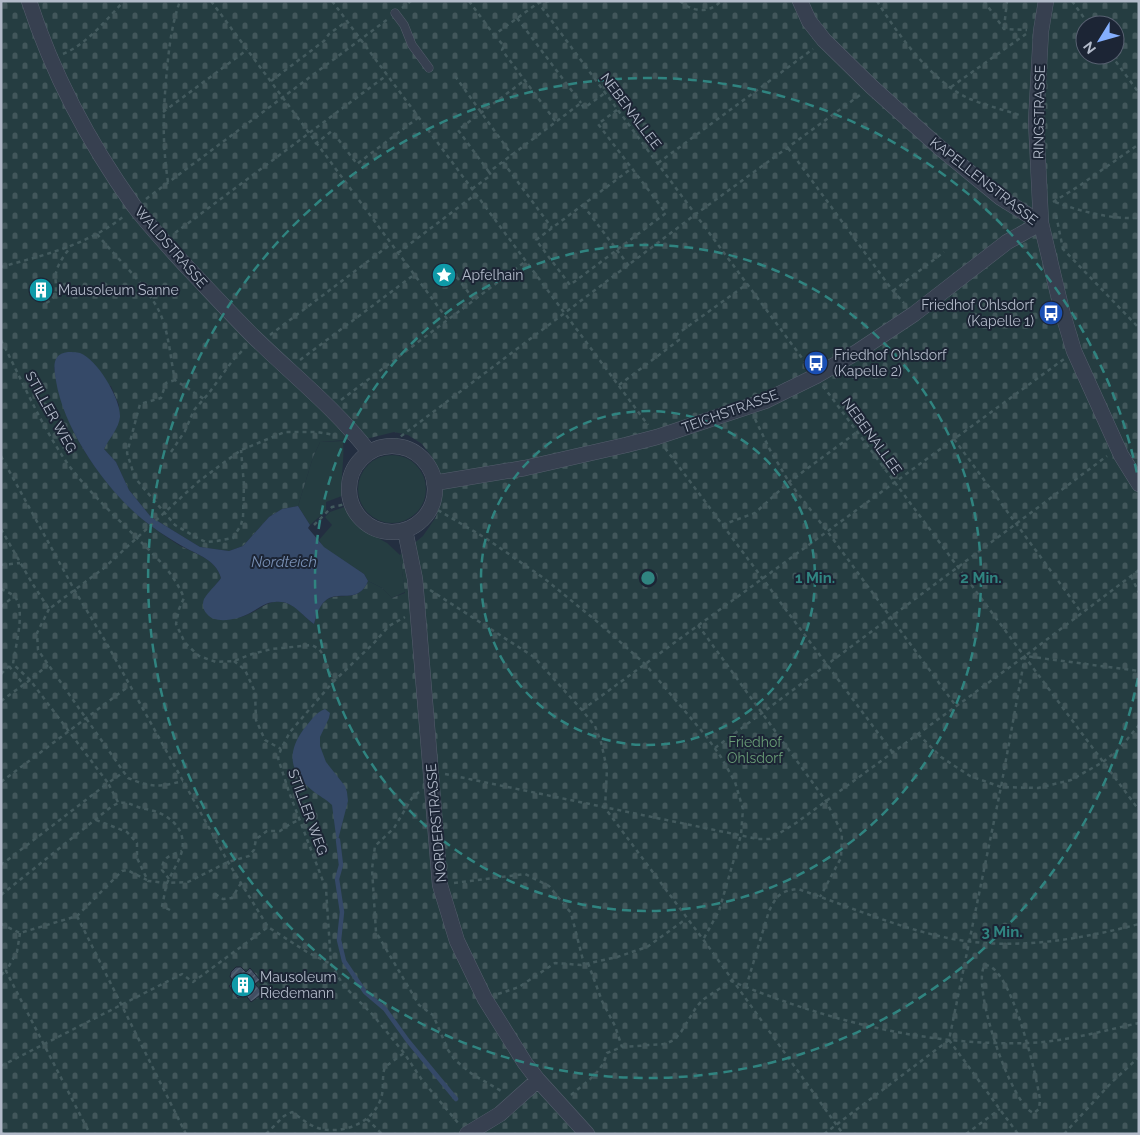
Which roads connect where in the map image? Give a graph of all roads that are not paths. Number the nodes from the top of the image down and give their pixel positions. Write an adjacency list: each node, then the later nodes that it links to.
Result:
1 (29, 1): 7 (street, WALDSTRASSE)
2 (800, 1): 6 (street, KAPELLENSTRASSE)
3 (1046, 1): 6 (street, RINGSTRASSE)
4 (395, 13): 5 (lane)
5 (429, 68)
6 (1041, 223): 8 (street, TEICHSTRASSE); 9 (street, KAPELLENSTRASSE)
7 (369, 452): 8 (street); 10 (street)
8 (434, 483): 10 (street)
9 (1139, 484)
10 (405, 530): 11 (street, NORDERSTRASSE)
11 (538, 1080): 12 (street); 13 (street, NORDERSTRASSE)
12 (467, 1134)
13 (587, 1134)

